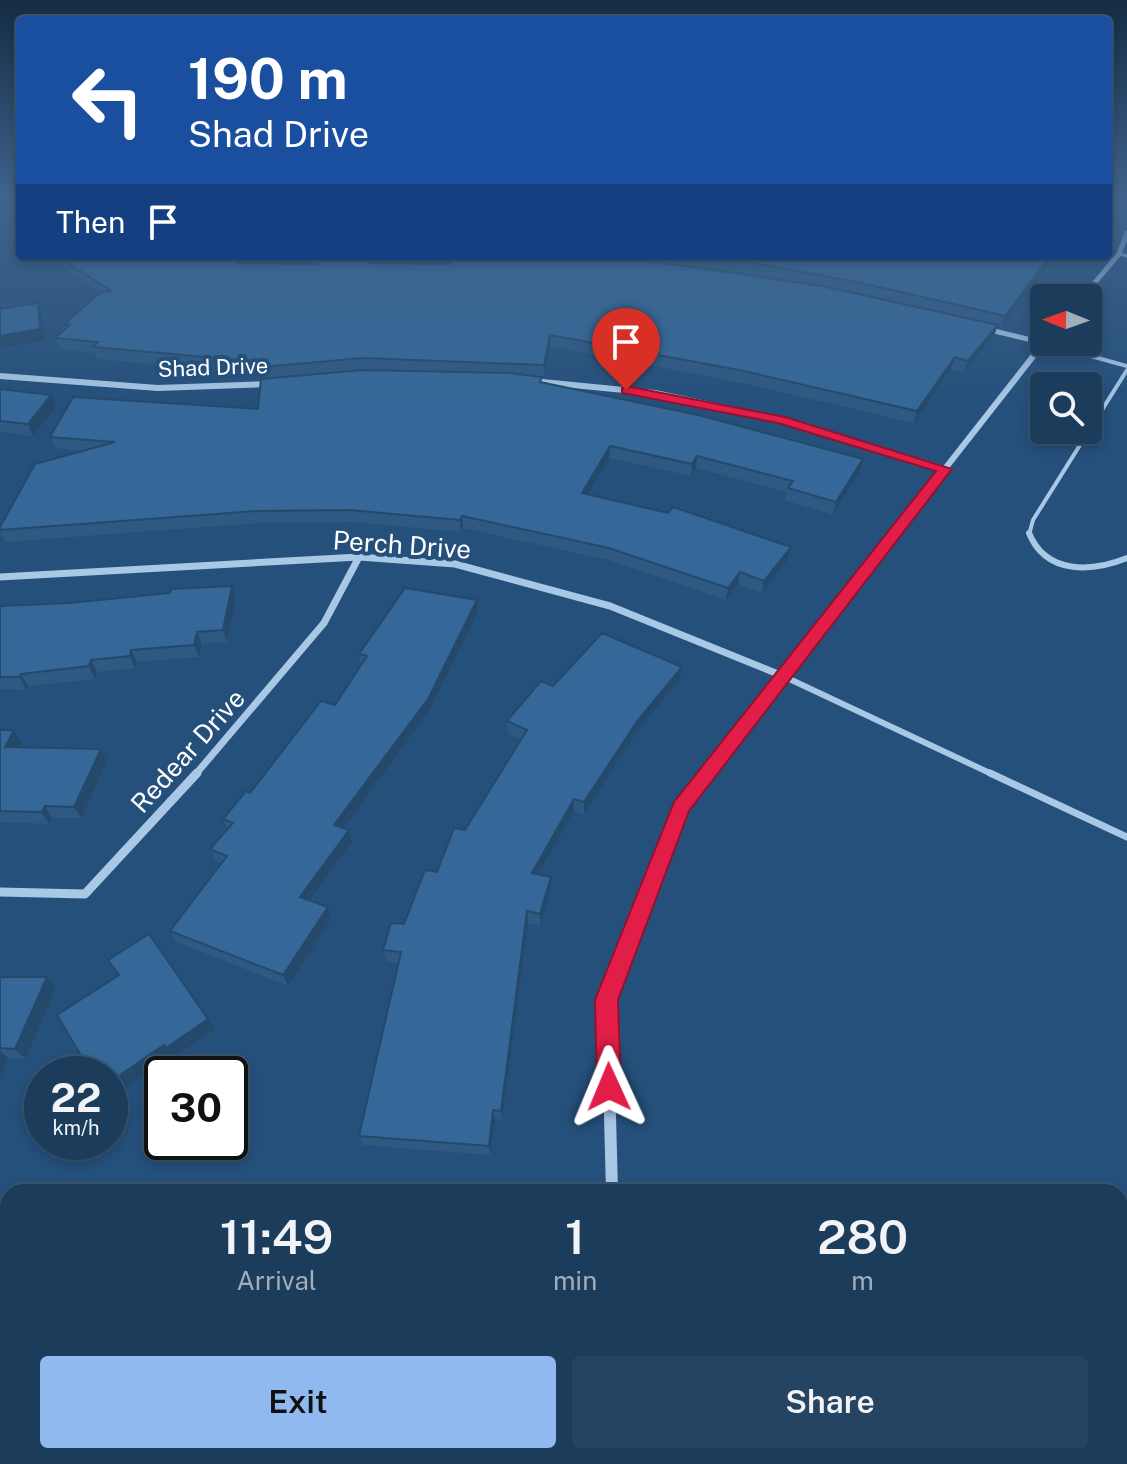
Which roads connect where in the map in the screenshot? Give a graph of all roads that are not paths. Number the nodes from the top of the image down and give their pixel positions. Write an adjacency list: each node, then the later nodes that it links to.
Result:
1 (1109, 266): 2 (street)
2 (1094, 284)
3 (973, 326): 4 (street)
4 (1030, 339)
5 (1033, 356): 11 (street)
6 (1089, 356): 7 (lane)
7 (1127, 368): 13 (lane)
8 (0, 376): 10 (street, Shad Drive)
9 (525, 380): 11 (street)
10 (277, 383)
11 (945, 469): 15 (street)
12 (359, 557): 14 (street, Perch Drive); 15 (street, Perch Drive); 17 (street, Redear Drive)
13 (1127, 558)
14 (0, 577)
15 (783, 676): 16 (lane); 18 (street)
16 (1127, 837)
17 (0, 892)
18 (612, 1184)

